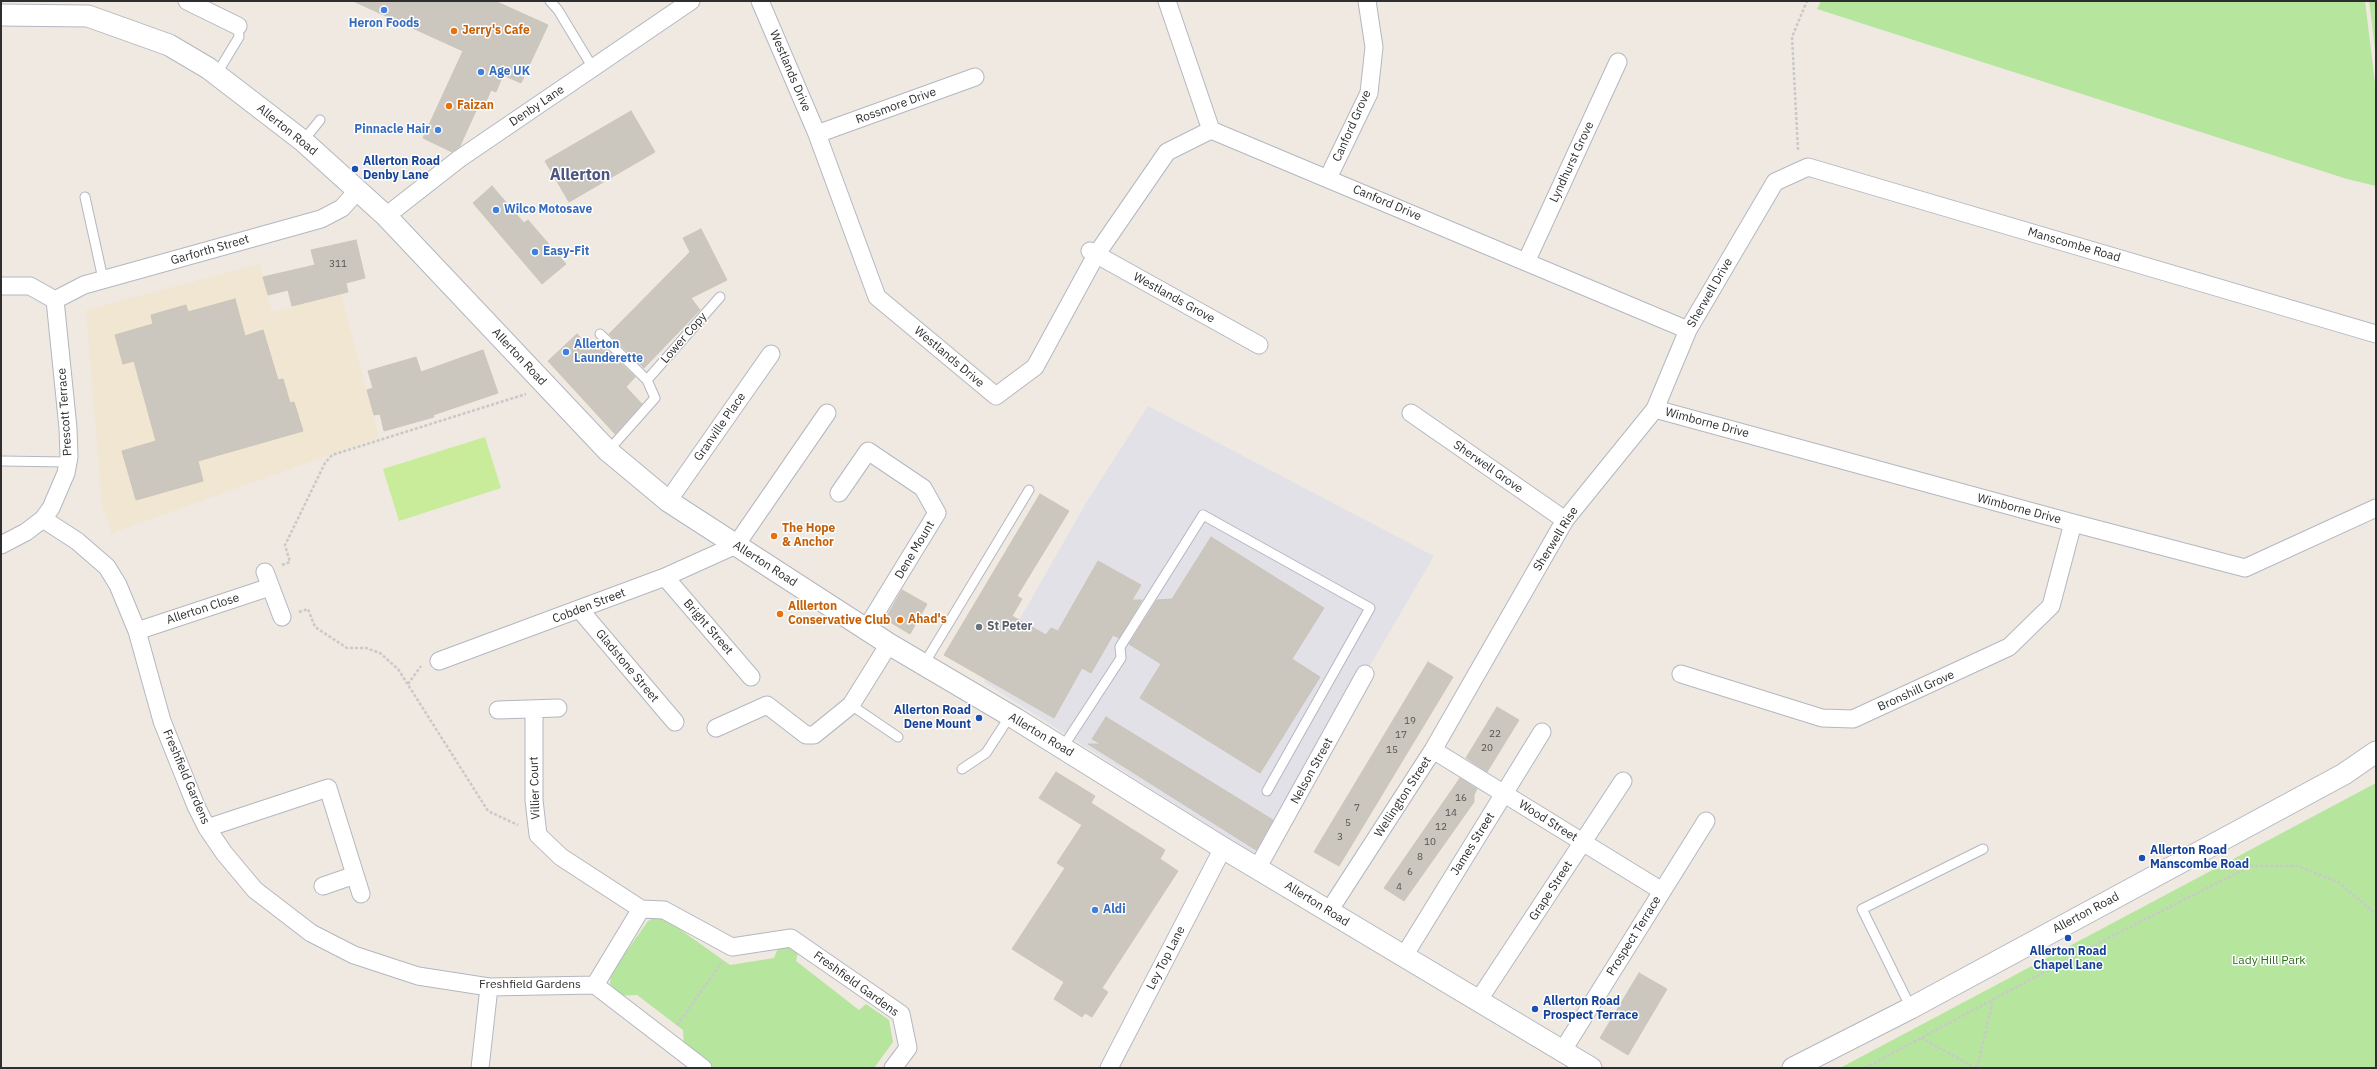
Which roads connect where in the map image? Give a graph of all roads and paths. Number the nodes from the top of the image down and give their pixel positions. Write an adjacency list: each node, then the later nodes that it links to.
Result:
1 (187, 1): 9 (street)
2 (550, 1): 11 (lane)
3 (691, 1): 11 (street, Denby Lane)
4 (760, 1): 16 (street, Westlands Drive)
5 (1167, 1): 15 (street)
6 (1367, 1): 19 (street, Canford Grove)
7 (1808, 1): 18 (path)
8 (1, 16): 12 (street, Allerton Road)
9 (238, 26): 12 (lane)
10 (1618, 62): 25 (street, Lyndhurst Grove)
11 (593, 68): 23 (street, Denby Lane)
12 (216, 75): 17 (street, Allerton Road)
13 (975, 77): 16 (street, Rossmore Drive)
14 (320, 120): 17 (lane)
15 (1211, 130): 19 (street, Canford Drive); 24 (street, Westlands Drive)
16 (817, 134): 24 (street, Westlands Drive)
17 (302, 141): 21 (street, Allerton Road)
18 (1799, 171): 20 (street, Manscombe Road); 32 (street, Manscombe Road)
19 (1328, 178): 25 (street, Canford Drive)
20 (1775, 182): 30 (street, Sherwell Drive)
21 (358, 190): 23 (street, Allerton Road); 26 (street, Garforth Street)
22 (85, 197): 26 (lane)
23 (386, 216): 36 (street, Allerton Road)
24 (1093, 253): 33 (street, Westlands Grove)
25 (1526, 262): 30 (street, Canford Drive)
26 (103, 280): 29 (street, Garforth Street)
27 (1, 286): 29 (street)
28 (720, 297): 35 (lane, Lower Copy)
29 (56, 300): 42 (street, Prescott Terrace)
30 (1688, 330): 37 (street, Sherwell Drive)
31 (600, 334): 35 (lane)
32 (2376, 334)
33 (1259, 345)
34 (771, 354): 45 (street, Granville Place)
35 (647, 380): 40 (lane)
36 (547, 387): 40 (street, Allerton Road); 53 (path)
37 (1655, 408): 48 (street, Sherwell Rise); 49 (street, Wimborne Drive)
38 (826, 413): 51 (street)
39 (1411, 413): 48 (street, Sherwell Grove)
40 (608, 451): 45 (street, Allerton Road)
41 (1, 461): 42 (lane)
42 (68, 462): 47 (street, Prescott Terrace)
43 (1029, 490): 60 (lane)
44 (839, 493): 56 (street, Dene Mount)
45 (668, 501): 51 (street, Allerton Road)
46 (2376, 508): 49 (street, Wimborne Drive)
47 (43, 519): 50 (street); 57 (street, Freshfield Gardens)
48 (1565, 520): 64 (street, Sherwell Rise)
49 (2074, 523): 62 (street, Bronshill Grove)
50 (1, 545)
51 (736, 545): 52 (street, Cobden Street); 56 (street, Allerton Road)
52 (665, 577): 54 (street, Cobden Street); 63 (street, Bright Street)
53 (268, 580): 55 (street); 57 (street, Allerton Close)
54 (580, 610): 59 (street, Cobden Street); 70 (street, Gladstone Street)
55 (282, 617): 83 (path)
56 (866, 629): 58 (street, Allerton Road)
57 (137, 631): 82 (street, Freshfield Gardens)
58 (889, 644): 60 (street, Allerton Road); 65 (street)
59 (439, 661)
60 (924, 664): 69 (street, Allerton Road)
61 (1365, 674): 87 (street, Nelson Street)
62 (1681, 674)
63 (751, 677)
64 (1474, 680): 75 (street, Wellington Street)
65 (850, 705): 71 (street); 73 (lane)
66 (558, 708): 67 (street)
67 (534, 709): 68 (street); 83 (street, Villier Court)
68 (498, 710)
69 (1010, 716): 74 (street, Allerton Road); 77 (lane)
70 (674, 722)
71 (716, 728)
72 (1542, 732): 80 (street, James Street)
73 (898, 737)
74 (1063, 747): 79 (lane); 85 (street, Allerton Road)
75 (1433, 750): 80 (street, Wood Street); 93 (street, Wellington Street)
76 (2376, 752): 101 (street, Allerton Road)
77 (962, 769)
78 (1623, 781): 84 (street, Grape Street)
79 (1267, 791)
80 (1504, 794): 84 (street, Wood Street); 96 (street, James Street)
81 (1706, 821): 90 (street, Prospect Terrace)
82 (207, 828): 88 (street); 98 (street, Freshfield Gardens)
83 (538, 835): 92 (street, Villier Court)
84 (1582, 842): 90 (street, Wood Street); 100 (street, Grape Street)
85 (1223, 848): 87 (street, Allerton Road); 108 (street, Ley Top Lane)
86 (1983, 849): 101 (lane)
87 (1258, 867): 93 (street, Allerton Road)
88 (355, 875): 89 (street); 91 (street)
89 (323, 886)
90 (1662, 891): 104 (street, Prospect Terrace)
91 (361, 894)
92 (641, 909): 95 (street); 97 (street, Freshfield Gardens)
93 (1329, 911): 96 (street, Allerton Road)
94 (2376, 914): 99 (path)
95 (732, 947): 103 (path); 107 (street, Freshfield Gardens)
96 (1404, 956): 100 (street, Allerton Road)
97 (595, 985): 98 (street, Freshfield Gardens); 103 (street, Freshfield Gardens)
98 (488, 987): 105 (street)
99 (1993, 999): 102 (path); 112 (path)
100 (1478, 1001): 104 (street, Allerton Road)
101 (1911, 1008): 110 (street, Allerton Road)
102 (1921, 1038): 111 (path); 112 (path)
103 (667, 1040): 106 (street, Freshfield Gardens)
104 (1563, 1050): 109 (street, Allerton Road)
105 (480, 1068)
106 (703, 1068)
107 (893, 1068)
108 (1109, 1068)
109 (1591, 1068)
110 (1793, 1068)
111 (1865, 1068)
112 (1976, 1068)

